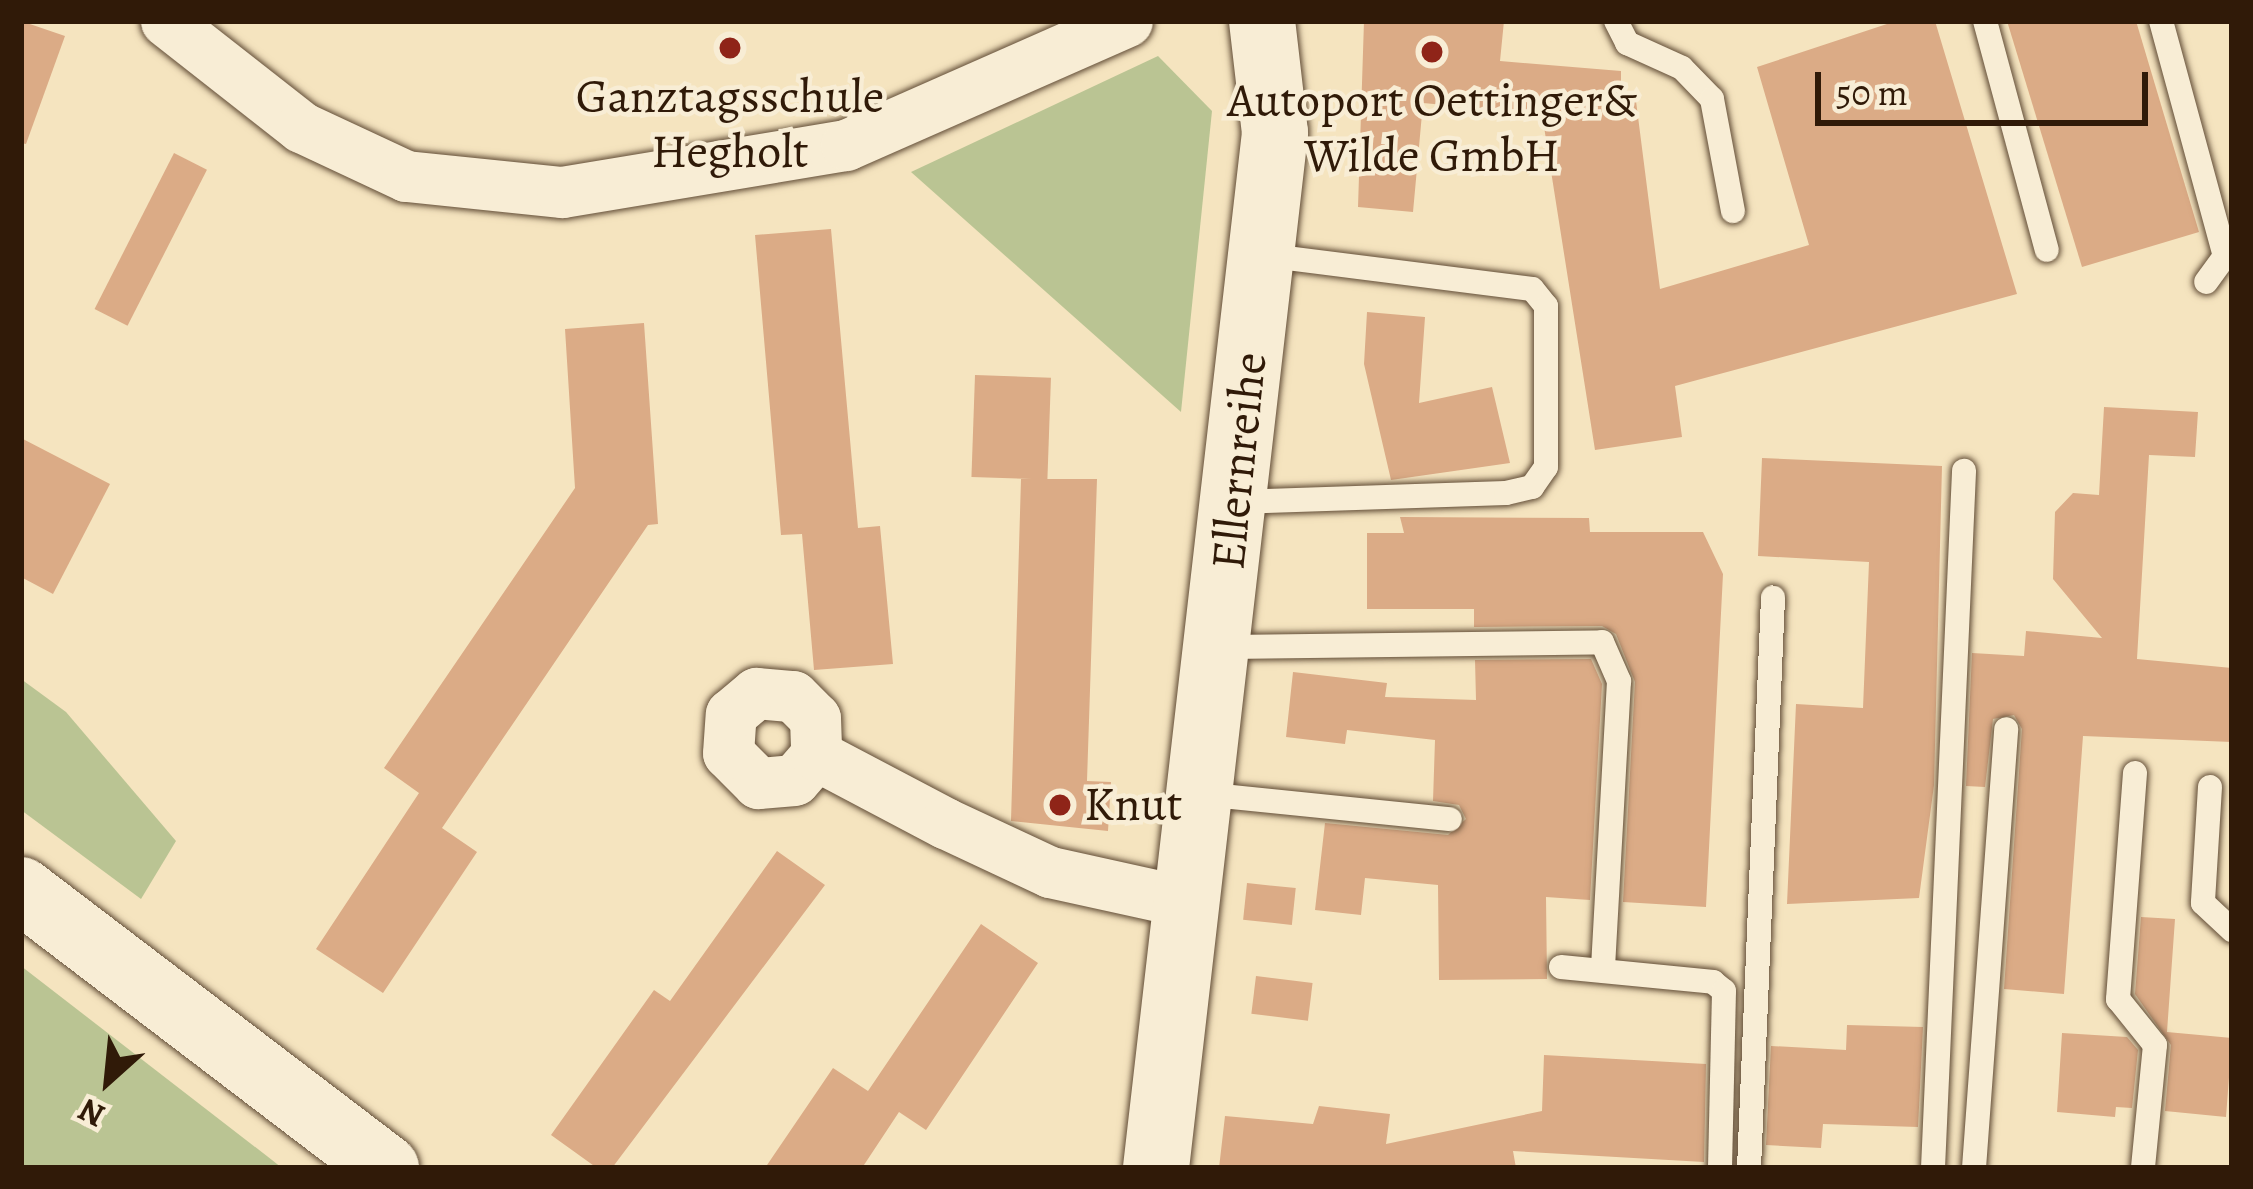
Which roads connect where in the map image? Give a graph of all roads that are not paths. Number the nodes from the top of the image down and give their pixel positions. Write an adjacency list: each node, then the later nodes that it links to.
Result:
1 (166, 21): 2 (street)
2 (1127, 21)
3 (1262, 21): 9 (street, Ellernreihe)
4 (1616, 21): 7 (lane)
5 (1985, 21): 8 (lane)
6 (2162, 21): 10 (lane)
7 (1733, 211)
8 (2048, 250)
9 (1262, 254): 12 (street, Ellernreihe); 12 (lane)
10 (2206, 282)
11 (1964, 471): 30 (lane)
12 (1234, 502): 14 (street, Ellernreihe)
13 (1773, 598): 29 (lane)
14 (1218, 647): 19 (street, Ellernreihe); 25 (lane)
15 (2006, 729): 31 (lane)
16 (816, 755): 22 (street)
17 (2134, 773): 32 (lane)
18 (2210, 787): 23 (lane)
19 (1202, 794): 20 (lane); 22 (street, Ellernreihe)
20 (1450, 819)
21 (21, 890): 26 (street)
22 (1187, 902): 27 (street, Ellernreihe)
23 (2232, 931)
24 (1561, 967): 25 (lane)
25 (1603, 971): 28 (lane)
26 (386, 1168)
27 (1156, 1168)
28 (1720, 1168)
29 (1748, 1168)
30 (1933, 1168)
31 (1974, 1168)
32 (2143, 1168)

